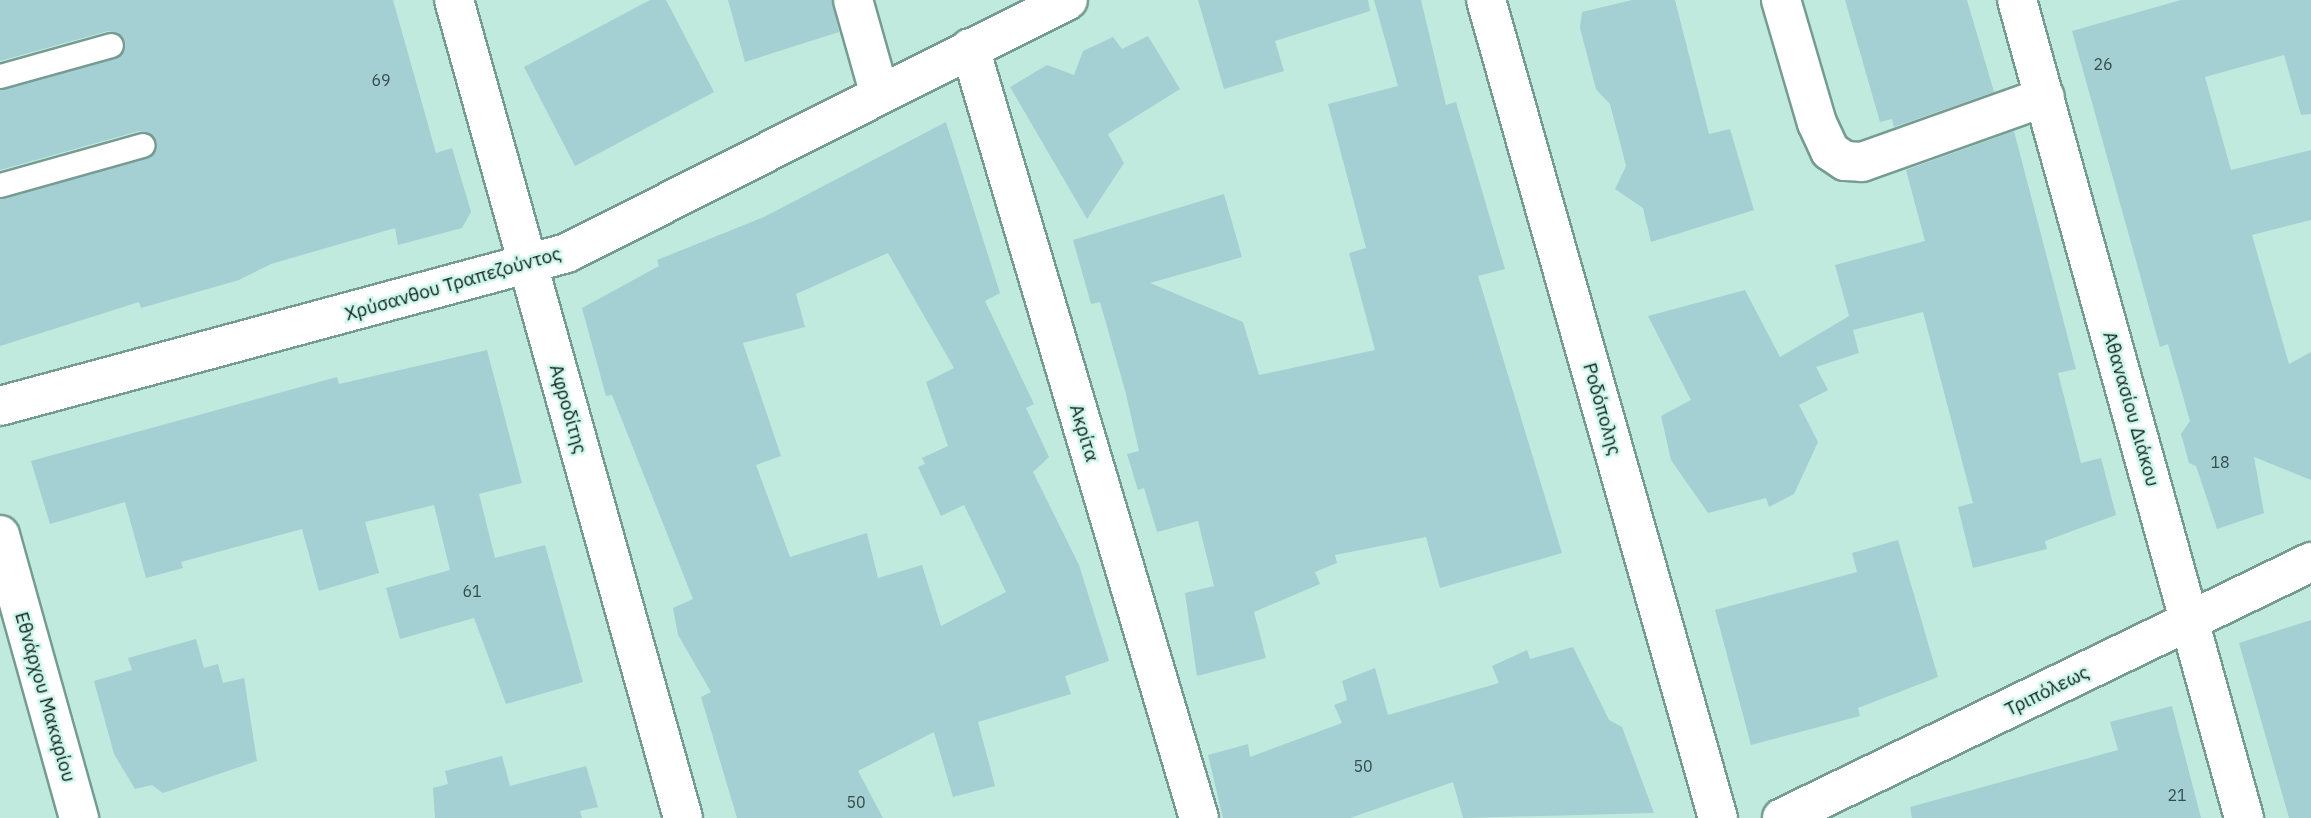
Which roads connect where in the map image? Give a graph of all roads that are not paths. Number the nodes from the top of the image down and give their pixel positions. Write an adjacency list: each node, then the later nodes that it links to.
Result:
1 (454, 0): 14 (street, Αφροδίτης)
2 (853, 0): 10 (street)
3 (1068, 0): 8 (street, Χρύσανθου Τραπεζούντος)
4 (1486, 0): 22 (street, Ροδόπολης)
5 (1782, 0): 11 (street)
6 (2017, 0): 11 (street, Αθανασίου Διάκου)
7 (111, 45): 9 (lane)
8 (970, 48): 10 (street, Χρύσανθου Τραπεζούντος); 21 (street, Ακρίτα)
9 (0, 76)
10 (879, 92): 14 (street, Χρύσανθου Τραπεζούντος)
11 (2045, 97): 18 (street, Αθανασίου Διάκου)
12 (142, 145): 13 (lane)
13 (0, 185)
14 (528, 267): 15 (street, Χρύσανθου Τραπεζούντος); 20 (street, Αφροδίτης)
15 (0, 406)
16 (0, 535): 19 (street, Εθνάρχου Μακαρίου)
17 (2311, 562): 18 (street, Τριπόλεως)
18 (2191, 623): 23 (street, Τριπόλεως); 24 (street, Αθανασίου Διάκου)
19 (79, 818)
20 (682, 818)
21 (1199, 818)
22 (1718, 818)
23 (1782, 818)
24 (2245, 818)

